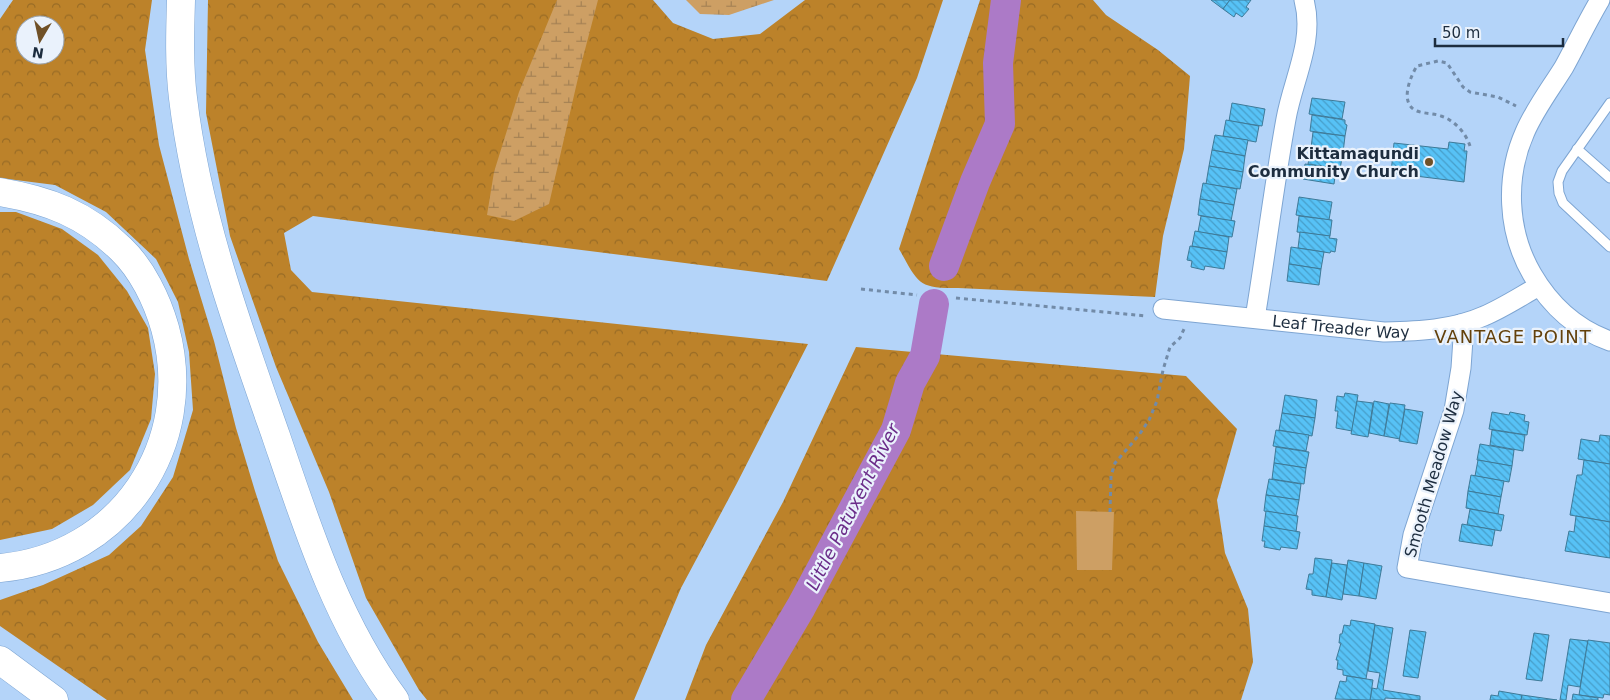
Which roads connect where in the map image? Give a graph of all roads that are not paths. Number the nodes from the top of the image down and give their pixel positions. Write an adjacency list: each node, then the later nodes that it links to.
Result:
1 (181, 0): 19 (main road)
2 (1304, 0): 12 (street)
3 (1600, 0): 4 (lane); 10 (street)
4 (1610, 5)
5 (1609, 109): 6 (lane)
6 (1578, 149): 7 (lane); 9 (lane)
7 (1610, 178)
8 (0, 192): 15 (main road)
9 (1610, 246)
10 (1539, 286): 13 (street, Leaf Treader Way); 14 (street)
11 (1163, 308): 12 (street, Leaf Treader Way)
12 (1255, 318): 13 (street, Leaf Treader Way)
13 (1460, 324): 16 (street, Smooth Meadow Way)
14 (1610, 342)
15 (0, 568)
16 (1610, 603)
17 (0, 660): 18 (main road)
18 (54, 700)
19 (396, 700)

